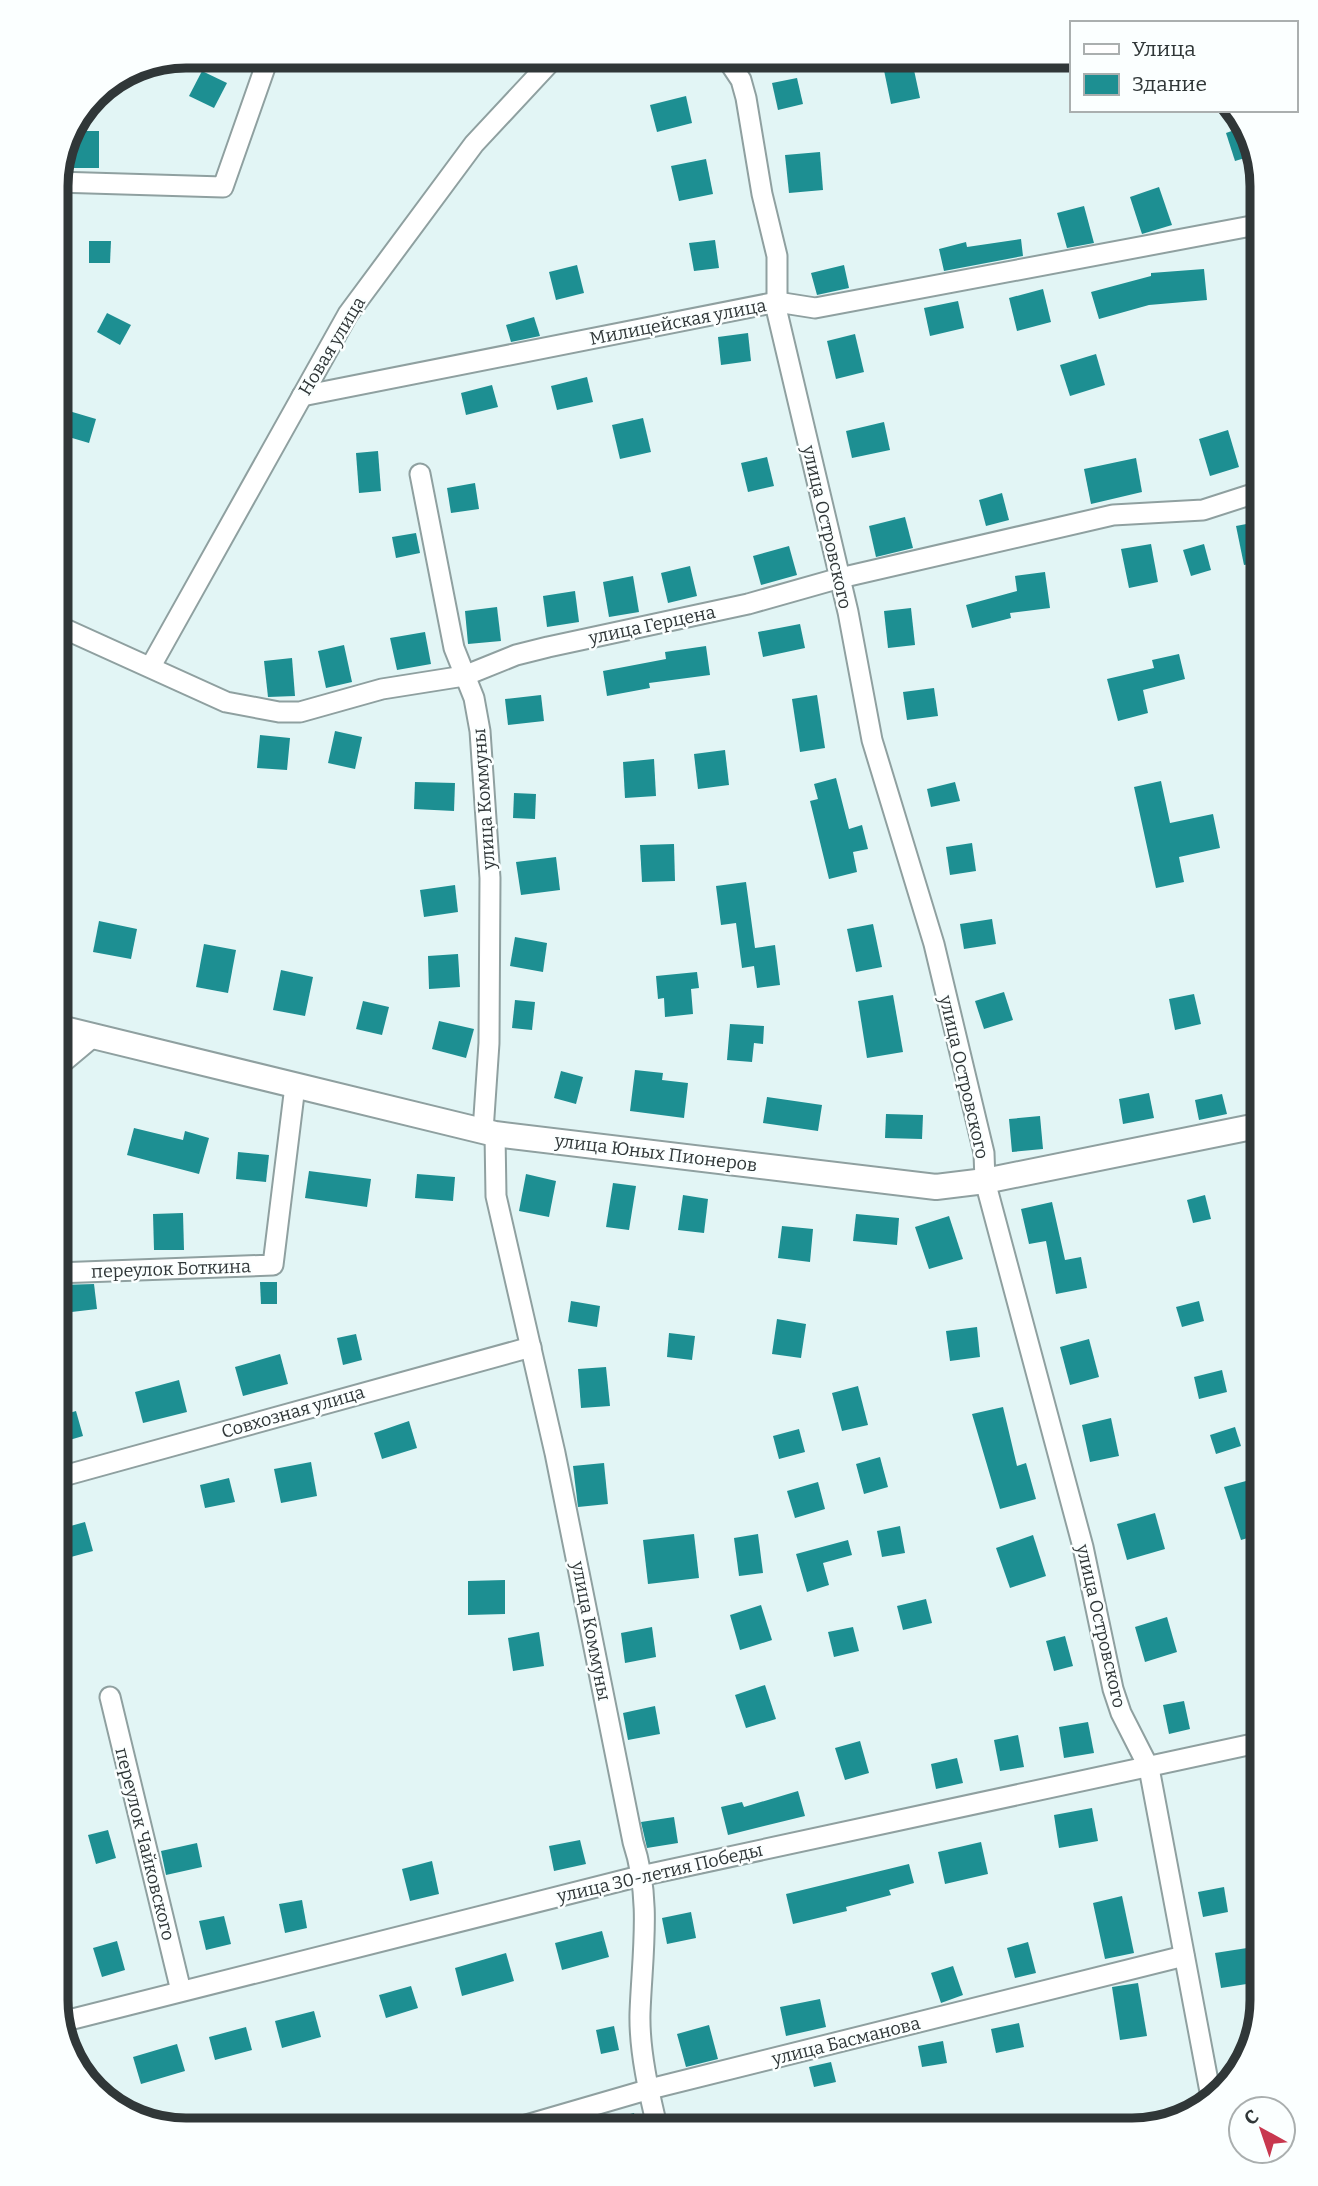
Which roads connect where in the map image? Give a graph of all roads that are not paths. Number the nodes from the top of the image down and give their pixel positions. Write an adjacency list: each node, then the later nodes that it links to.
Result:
1 (265, 68): 4 (street)
2 (544, 68): 7 (street, Новая улица)
3 (733, 69): 6 (street, улица Островского)
4 (69, 182)
5 (1250, 227): 6 (street, Милицейская улица)
6 (777, 302): 7 (street, Милицейская улица); 10 (street, улица Островского)
7 (302, 396): 12 (street, Новая улица)
8 (420, 474): 13 (street, улица Коммуны)
9 (1250, 495): 10 (street, улица Герцена)
10 (840, 578): 13 (street, улица Герцена); 20 (street, улица Островского)
11 (69, 631): 12 (street, улица Герцена)
12 (151, 666): 13 (street, улица Герцена)
13 (464, 676): 19 (street, улица Коммуны)
14 (69, 1030): 15 (main road, улица Юных Пионеров)
15 (93, 1037): 16 (street); 17 (main road, улица Юных Пионеров)
16 (69, 1058)
17 (295, 1086): 19 (main road, улица Юных Пионеров); 21 (street, переулок Боткина)
18 (1250, 1127): 20 (main road, улица Юных Пионеров)
19 (489, 1132): 20 (main road, улица Юных Пионеров); 22 (street, улица Коммуны)
20 (985, 1181): 26 (street, улица Островского)
21 (68, 1273)
22 (531, 1347): 23 (street, Совхозная улица); 27 (street, улица Коммуны)
23 (68, 1475)
24 (110, 1697): 29 (street, переулок Чайковского)
25 (1250, 1745): 26 (street, улица 30-летия Победы)
26 (1149, 1768): 27 (street, улица 30-летия Победы); 28 (street, улица Островского)
27 (642, 1875): 29 (street, улица 30-летия Победы); 32 (street, улица Коммуны)
28 (1184, 1956): 31 (street, улица Островского); 32 (street, улица Басманова)
29 (181, 1991): 30 (street, улица 30-летия Победы)
30 (71, 2020)
31 (1209, 2088)
32 (650, 2090): 33 (street, улица Басманова); 34 (street, улица Коммуны)
33 (553, 2117)
34 (656, 2118)

